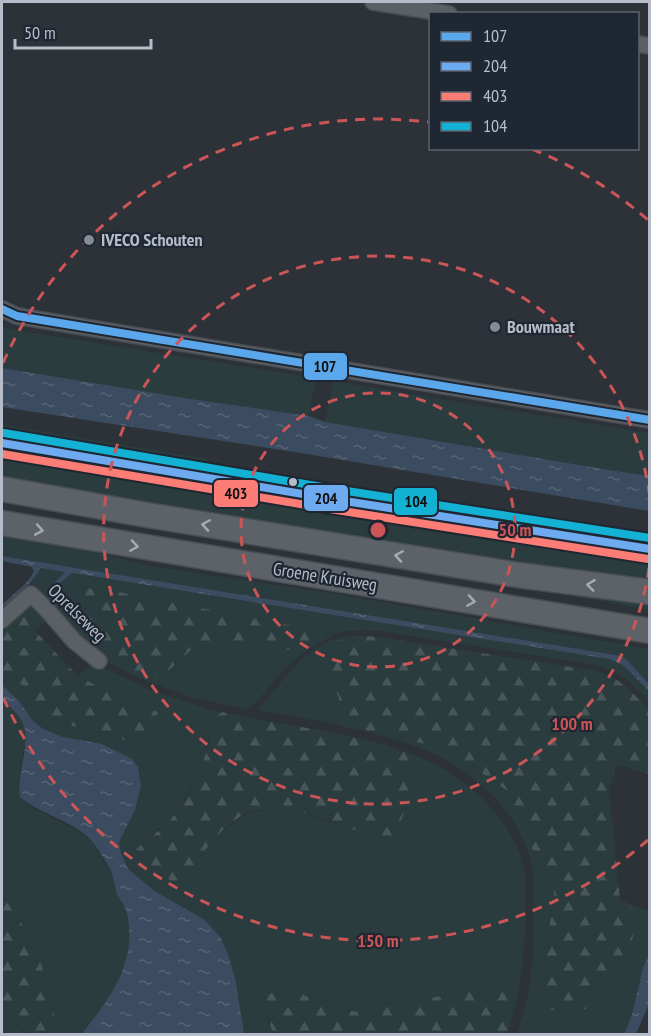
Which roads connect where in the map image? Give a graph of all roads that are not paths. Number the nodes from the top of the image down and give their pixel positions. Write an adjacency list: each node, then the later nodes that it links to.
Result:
1 (374, 2): 2 (street)
2 (436, 12)
3 (2, 309): 4 (street)
4 (650, 420)
5 (2, 489): 7 (main road, Groene Kruisweg, one-way to 5)
6 (2, 523): 9 (main road, Groene Kruisweg, one-way to 9)
7 (650, 592)
8 (2, 620): 10 (street, Oprelseweg)
9 (650, 631)
10 (99, 661)

